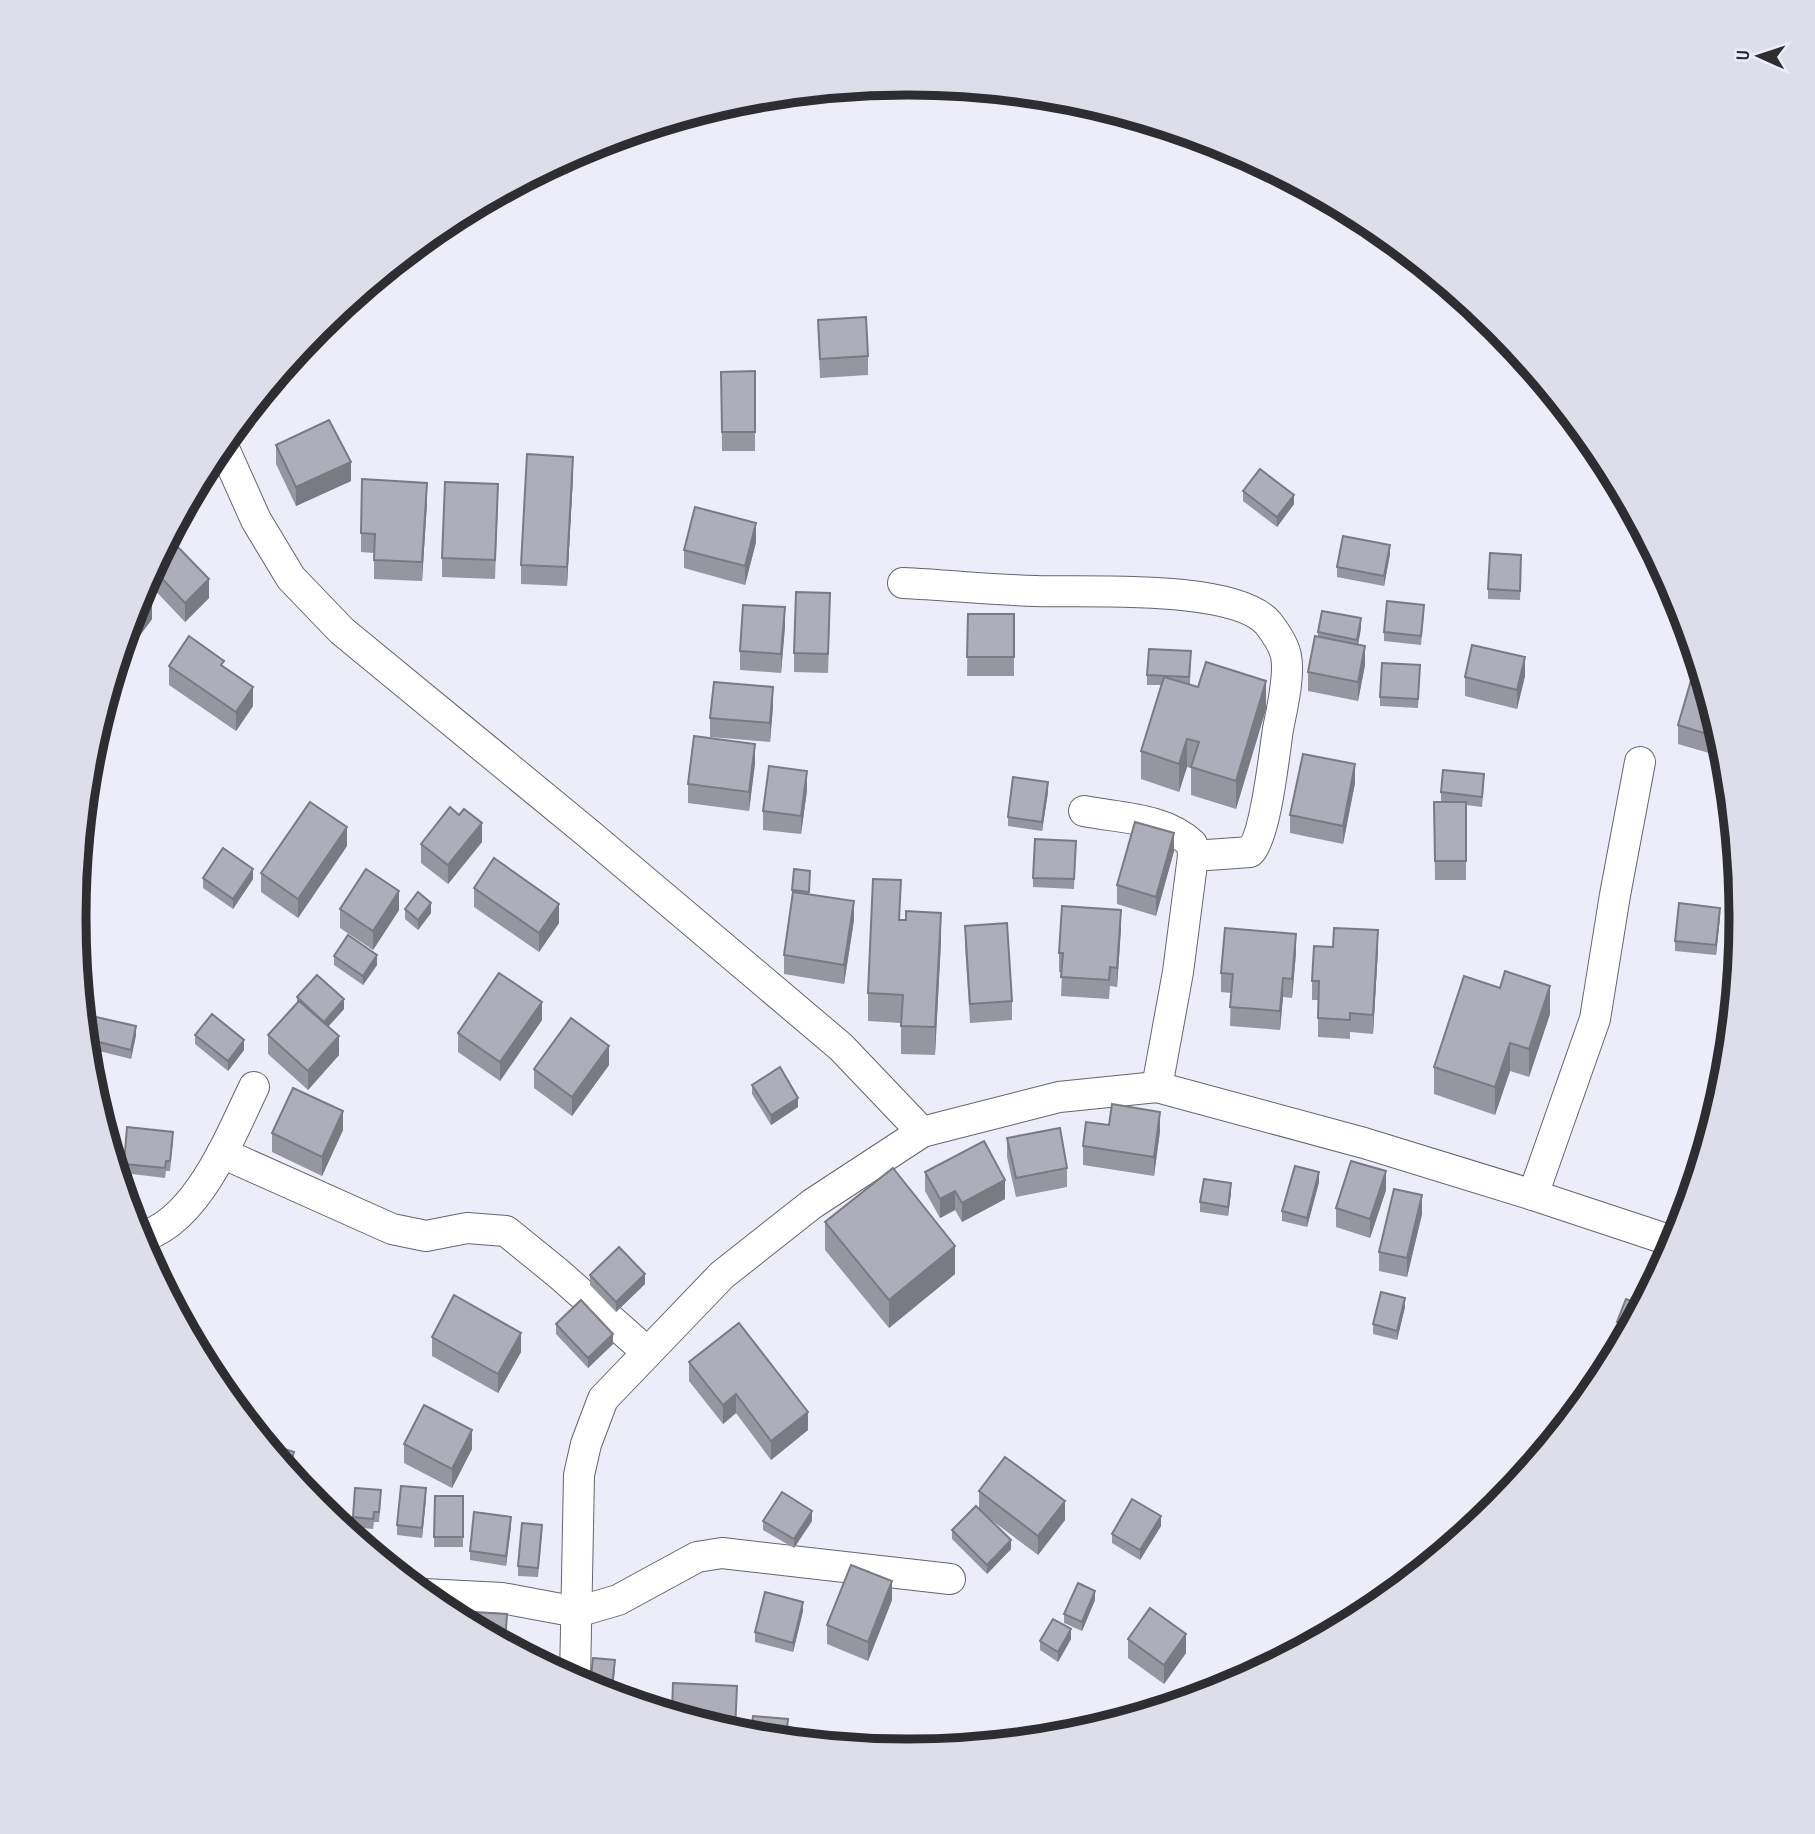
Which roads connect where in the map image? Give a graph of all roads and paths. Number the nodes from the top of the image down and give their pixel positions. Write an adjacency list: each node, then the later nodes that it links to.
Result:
1 (227, 456): 8 (street)
2 (903, 583): 5 (street)
3 (1640, 762): 10 (street)
4 (1084, 811): 5 (street)
5 (1193, 856): 7 (street)
6 (254, 1087): 9 (street)
7 (1157, 1087): 8 (street); 10 (street)
8 (922, 1132): 13 (street)
9 (222, 1153): 11 (street); 13 (street)
10 (1533, 1195): 12 (street)
11 (150, 1235)
12 (1664, 1238)
13 (647, 1352): 16 (street)
14 (950, 1579): 16 (street)
15 (444, 1595): 16 (street)
16 (577, 1612): 17 (street)
17 (575, 1668)

